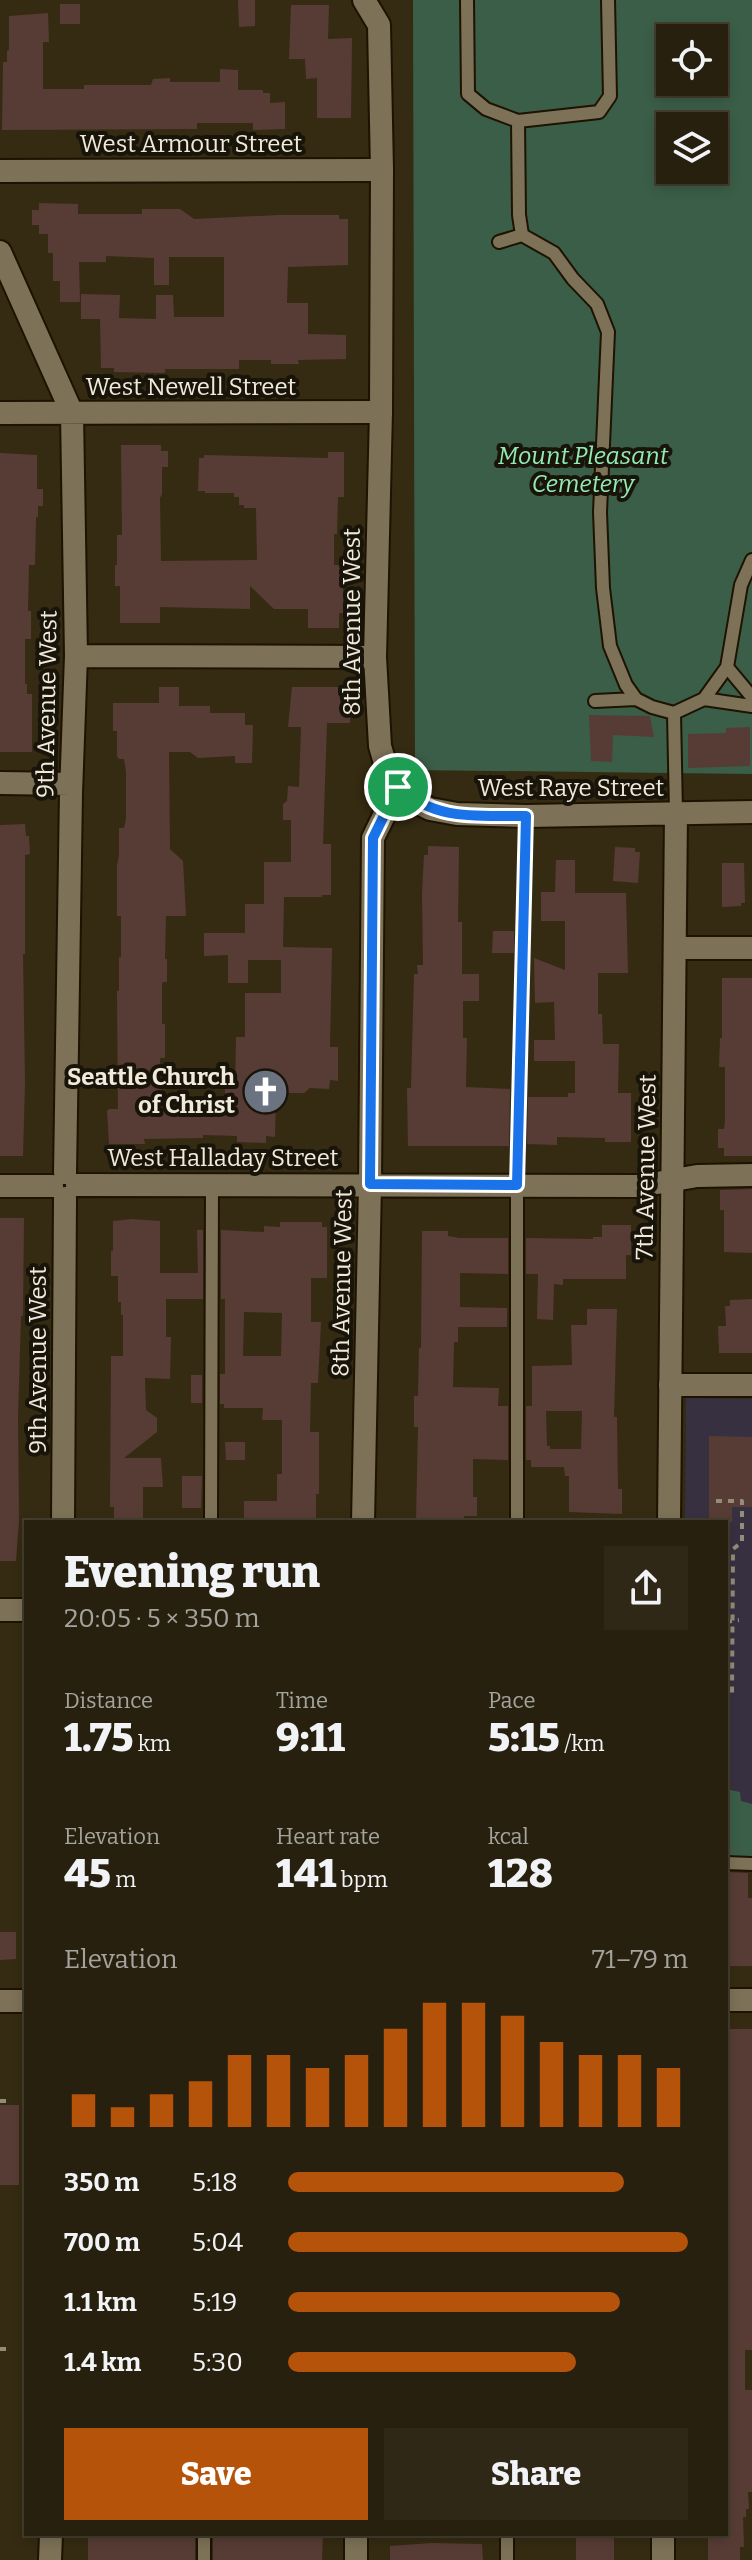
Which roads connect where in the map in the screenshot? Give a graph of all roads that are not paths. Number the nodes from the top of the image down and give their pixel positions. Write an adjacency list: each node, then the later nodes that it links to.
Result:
1 (364, 0): 5 (street)
2 (379, 0): 5 (street, 8th Avenue West)
3 (467, 0): 6 (lane)
4 (608, 0): 6 (lane)
5 (379, 25): 7 (street, 8th Avenue West)
6 (518, 121): 9 (lane)
7 (382, 170): 8 (street, West Armour Street); 12 (street, 8th Avenue West)
8 (0, 171)
9 (522, 235): 10 (lane); 20 (lane)
10 (499, 242)
11 (0, 252): 14 (street, 9th Avenue West)
12 (381, 412): 14 (street, West Newell Street); 17 (street, 8th Avenue West)
13 (0, 413): 14 (street, West Newell Street)
14 (72, 413): 16 (street, 9th Avenue West)
15 (752, 560): 18 (lane)
16 (76, 656): 17 (street); 26 (street, 9th Avenue West)
17 (375, 657): 27 (street, 8th Avenue West)
18 (727, 667): 19 (lane); 21 (lane)
19 (752, 697)
20 (636, 699): 22 (lane); 24 (lane)
21 (704, 699): 23 (lane); 24 (lane)
22 (595, 701)
23 (752, 706)
24 (674, 713): 29 (lane)
25 (0, 783): 26 (street)
26 (71, 784): 37 (street, 9th Avenue West)
27 (398, 787): 30 (street, West Raye Street); 36 (street, 8th Avenue West)
28 (752, 812): 29 (street, West Raye Street)
29 (676, 813): 30 (street, West Raye Street); 31 (street, 7th Avenue West)
30 (526, 816): 38 (lane)
31 (675, 948): 32 (street); 34 (street, 7th Avenue West)
32 (752, 948)
33 (752, 1175): 34 (street, West Halladay Street)
34 (671, 1180): 38 (street, West Halladay Street); 40 (street, 7th Avenue West)
35 (212, 1184): 36 (street, West Halladay Street); 37 (street, West Halladay Street); 43 (lane)
36 (370, 1184): 38 (street, West Halladay Street); 44 (street, 8th Avenue West)
37 (65, 1185): 39 (street, West Halladay Street); 42 (street, 9th Avenue West)
38 (517, 1185): 45 (lane)
39 (0, 1186)
40 (670, 1385): 41 (street); 46 (street, 7th Avenue West)
41 (752, 1385)
42 (63, 1520)
43 (211, 1520)
44 (363, 1520)
45 (517, 1520)
46 (669, 1520)
47 (0, 1610): 48 (street)
48 (24, 1610)
49 (728, 1863): 50 (lane)
50 (752, 1864)
51 (728, 2000): 52 (street)
52 (752, 2000)
53 (0, 2001): 54 (street)
54 (24, 2001)
55 (51, 2536): 60 (street)
56 (204, 2536): 61 (lane)
57 (356, 2536): 62 (street)
58 (507, 2536): 63 (lane)
59 (663, 2536): 64 (street)
60 (50, 2560)
61 (204, 2560)
62 (356, 2560)
63 (507, 2560)
64 (663, 2560)

